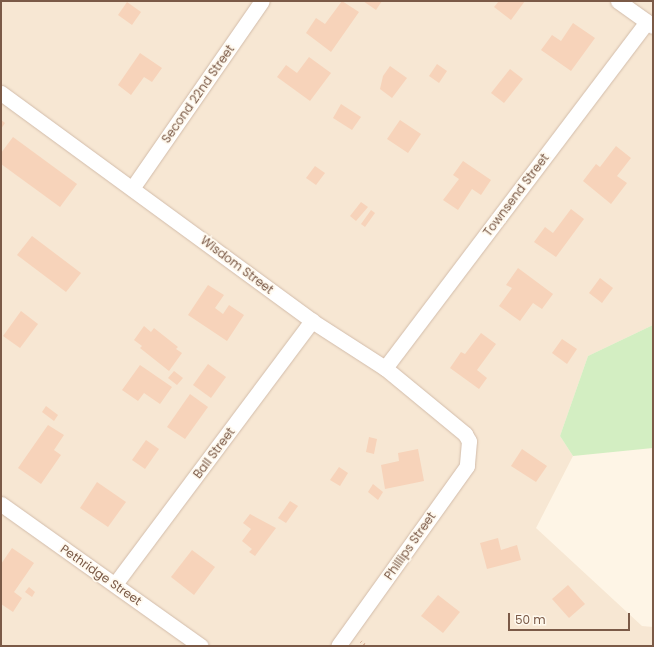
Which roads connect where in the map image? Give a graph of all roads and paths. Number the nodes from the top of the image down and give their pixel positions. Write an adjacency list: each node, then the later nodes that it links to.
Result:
1 (262, 1): 5 (street, Second 22nd Street)
2 (618, 1): 3 (street)
3 (650, 24): 7 (street, Townsend Street)
4 (1, 93): 5 (street, Wisdom Street)
5 (133, 187): 6 (street, Wisdom Street)
6 (312, 321): 7 (street, Wisdom Street); 10 (street, Ball Street)
7 (384, 368): 8 (street, Wisdom Street)
8 (469, 441): 12 (street, Phillips Street)
9 (1, 504): 10 (street, Pethridge Street)
10 (115, 584): 11 (street, Pethridge Street)
11 (201, 646)
12 (338, 646)

